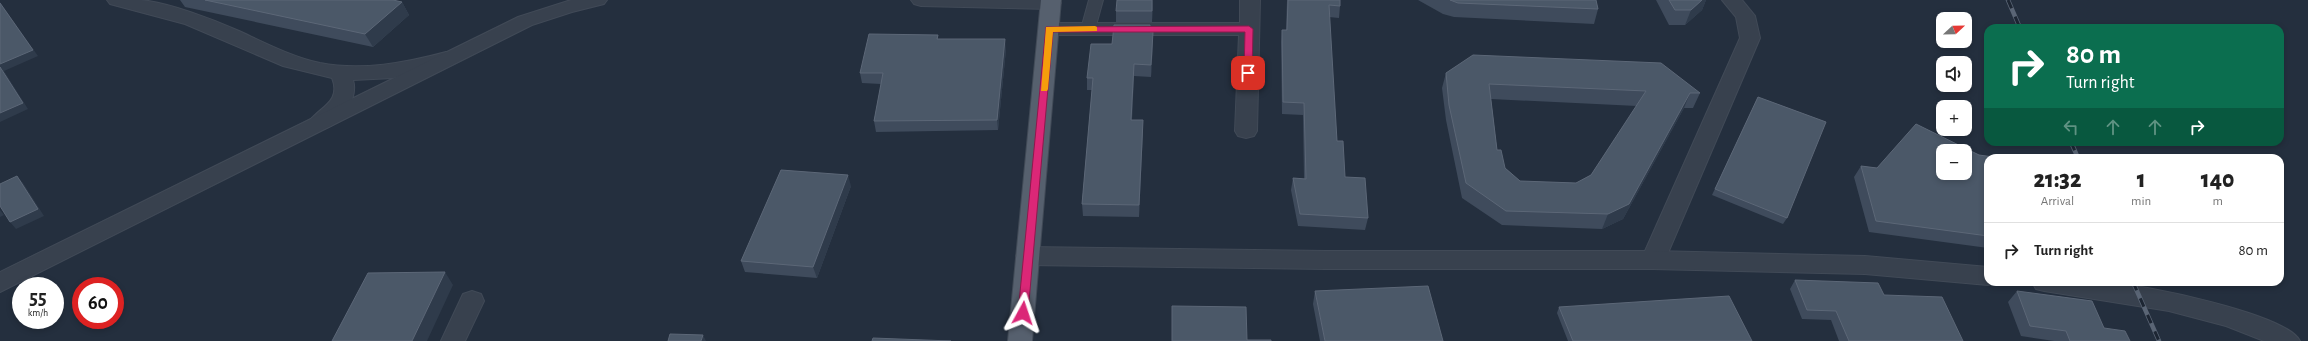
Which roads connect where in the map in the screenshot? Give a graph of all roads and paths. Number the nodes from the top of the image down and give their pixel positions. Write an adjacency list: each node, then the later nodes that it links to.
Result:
1 (117, 0): 12 (street)
2 (597, 0): 11 (street)
3 (921, 0): 7 (street)
4 (1096, 0): 9 (lane)
5 (1250, 0): 10 (street)
6 (1732, 0): 16 (street)
7 (1051, 2): 8 (main road)
8 (1049, 29): 9 (street); 15 (main road)
9 (1088, 29): 10 (street)
10 (1249, 29): 14 (street)
11 (456, 56): 12 (street); 13 (street)
12 (340, 72): 13 (street)
13 (314, 128): 18 (street)
14 (1246, 131)
15 (1028, 256): 16 (street); 22 (main road)
16 (1653, 260): 17 (street)
17 (1984, 276)
18 (0, 283)
19 (2067, 286): 23 (street)
20 (472, 301): 21 (street)
21 (453, 341)
22 (1020, 341)
23 (2288, 341)

